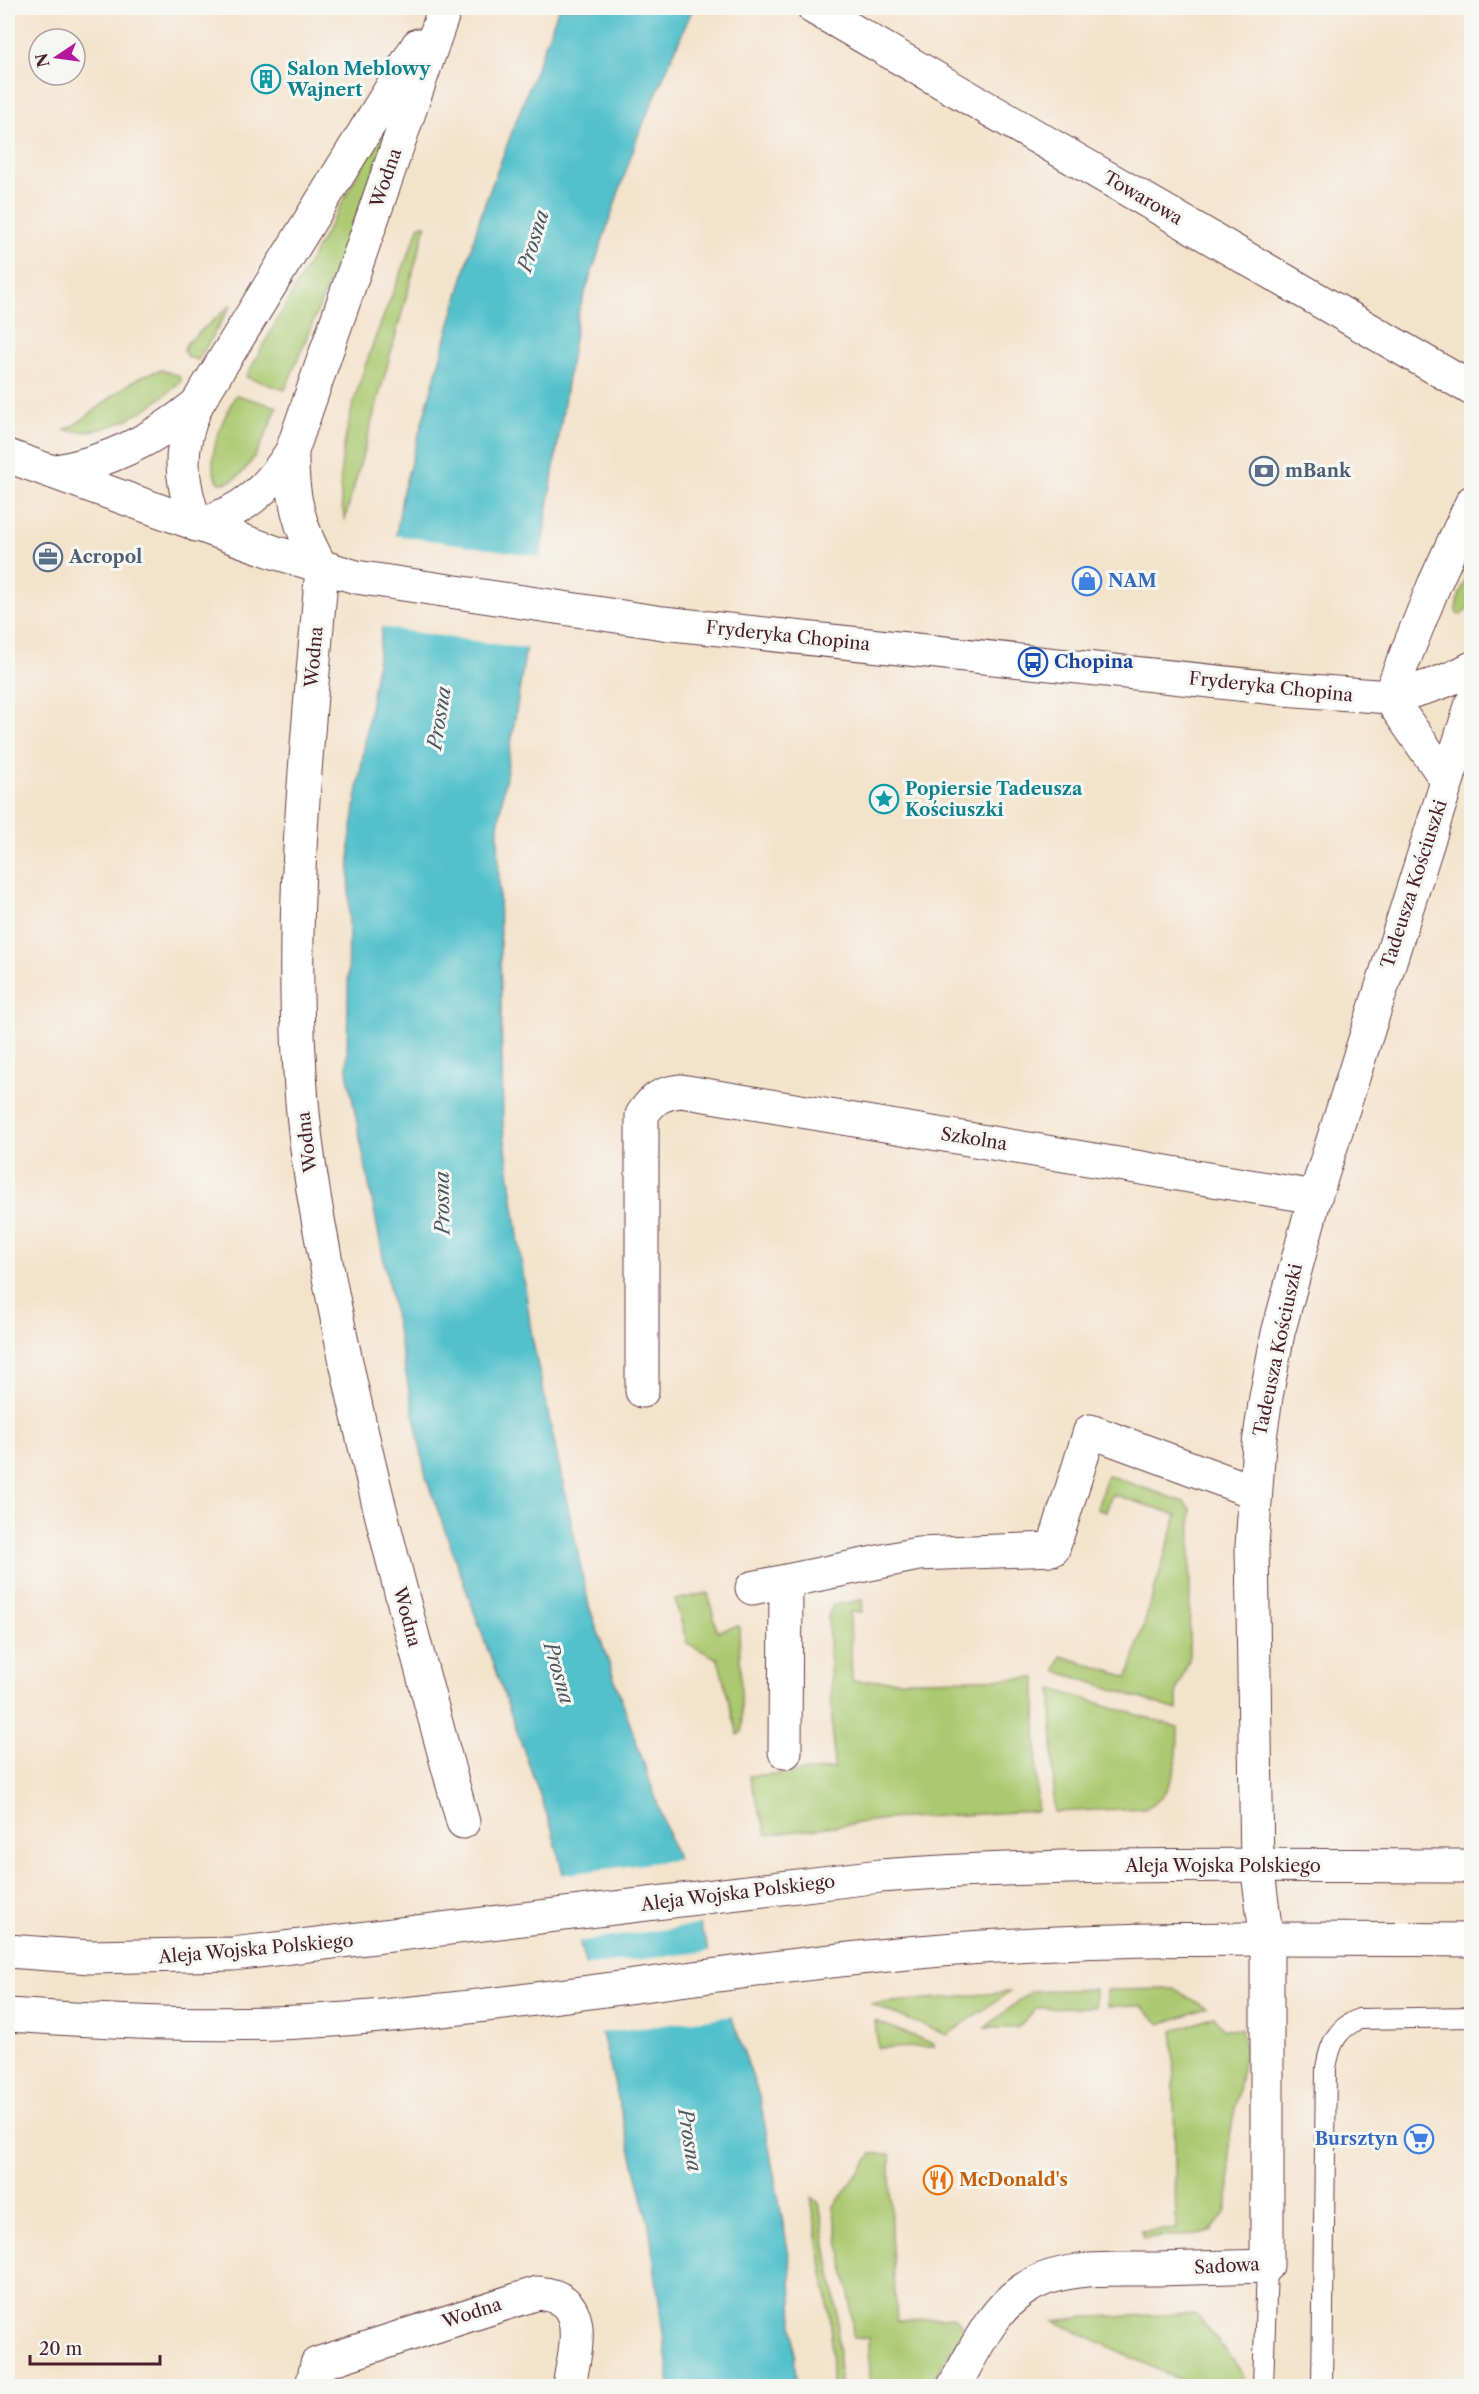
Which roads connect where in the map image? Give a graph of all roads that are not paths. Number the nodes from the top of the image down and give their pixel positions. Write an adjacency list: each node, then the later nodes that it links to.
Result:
1 (443, 8): 4 (street, Wodna); 5 (street, Wodna)
2 (814, 8): 3 (street, Towarowa)
3 (1472, 389)
4 (196, 404): 7 (street); 9 (street)
5 (292, 451): 9 (street, Wodna); 10 (street, Wodna)
6 (8, 456): 7 (street, Fryderyka Chopina)
7 (52, 472): 9 (street, Fryderyka Chopina)
8 (1472, 502): 12 (street)
9 (196, 525): 10 (street, Fryderyka Chopina)
10 (322, 567): 12 (street, Fryderyka Chopina); 21 (street, Wodna)
11 (1472, 668): 12 (street)
12 (1389, 697): 14 (street, Tadeusza Kościuszki)
13 (1472, 704): 14 (street, Tadeusza Kościuszki)
14 (1447, 780): 15 (street, Tadeusza Kościuszki)
15 (1315, 1197): 16 (street, Szkolna); 17 (street, Tadeusza Kościuszki)
16 (642, 1391)
17 (1255, 1492): 18 (street); 22 (street, Tadeusza Kościuszki)
18 (786, 1581): 19 (street); 20 (street)
19 (752, 1588)
20 (785, 1752)
21 (463, 1822)
22 (1257, 1865): 23 (street, Aleja Wojska Polskiego); 25 (street, Tadeusza Kościuszki); 26 (street, Aleja Wojska Polskiego)
23 (1472, 1866)
24 (1472, 1940): 25 (street)
25 (1267, 1941): 27 (street); 29 (street, Sadowa)
26 (8, 1952)
27 (8, 2016)
28 (1472, 2017): 34 (lane)
29 (1267, 2266): 32 (street, Sadowa); 33 (lane)
30 (312, 2386): 31 (street, Wodna)
31 (569, 2386)
32 (954, 2386)
33 (1263, 2386)
34 (1322, 2386)

